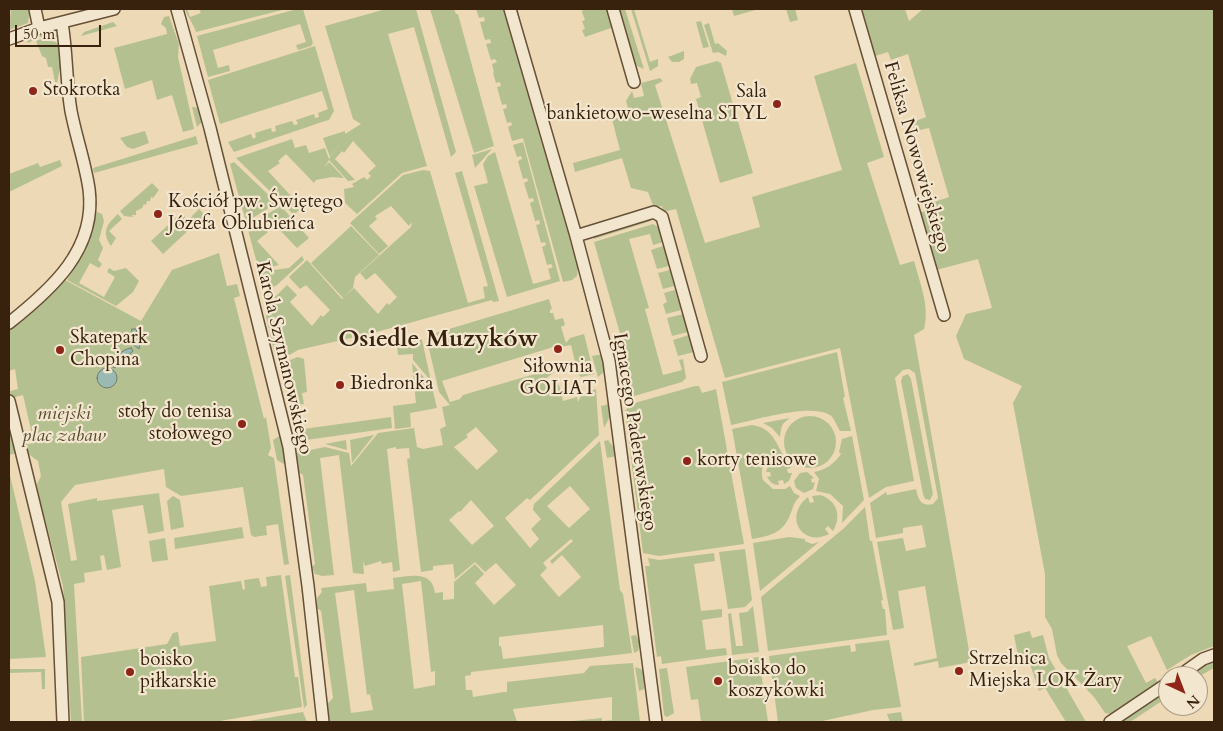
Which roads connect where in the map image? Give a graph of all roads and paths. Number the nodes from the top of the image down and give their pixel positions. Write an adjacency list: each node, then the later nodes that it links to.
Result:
1 (35, 9): 8 (street)
2 (114, 9): 7 (street)
3 (177, 9): 20 (street, Karola Szymanowskiego)
4 (510, 9): 11 (street, Ignacego Paderewskiego)
5 (613, 9): 10 (street)
6 (855, 9): 12 (street, Feliksa Nowowiejskiego)
7 (62, 23): 8 (street); 13 (street)
8 (39, 28): 9 (street)
9 (9, 39)
10 (634, 82)
11 (576, 236): 14 (street); 21 (street, Ignacego Paderewskiego)
12 (944, 315)
13 (9, 323)
14 (701, 356)
15 (9, 401): 19 (street)
16 (1214, 655): 17 (street)
17 (1195, 666)
18 (1158, 690): 22 (street)
19 (63, 722)
20 (323, 722)
21 (656, 722)
22 (1110, 722)

